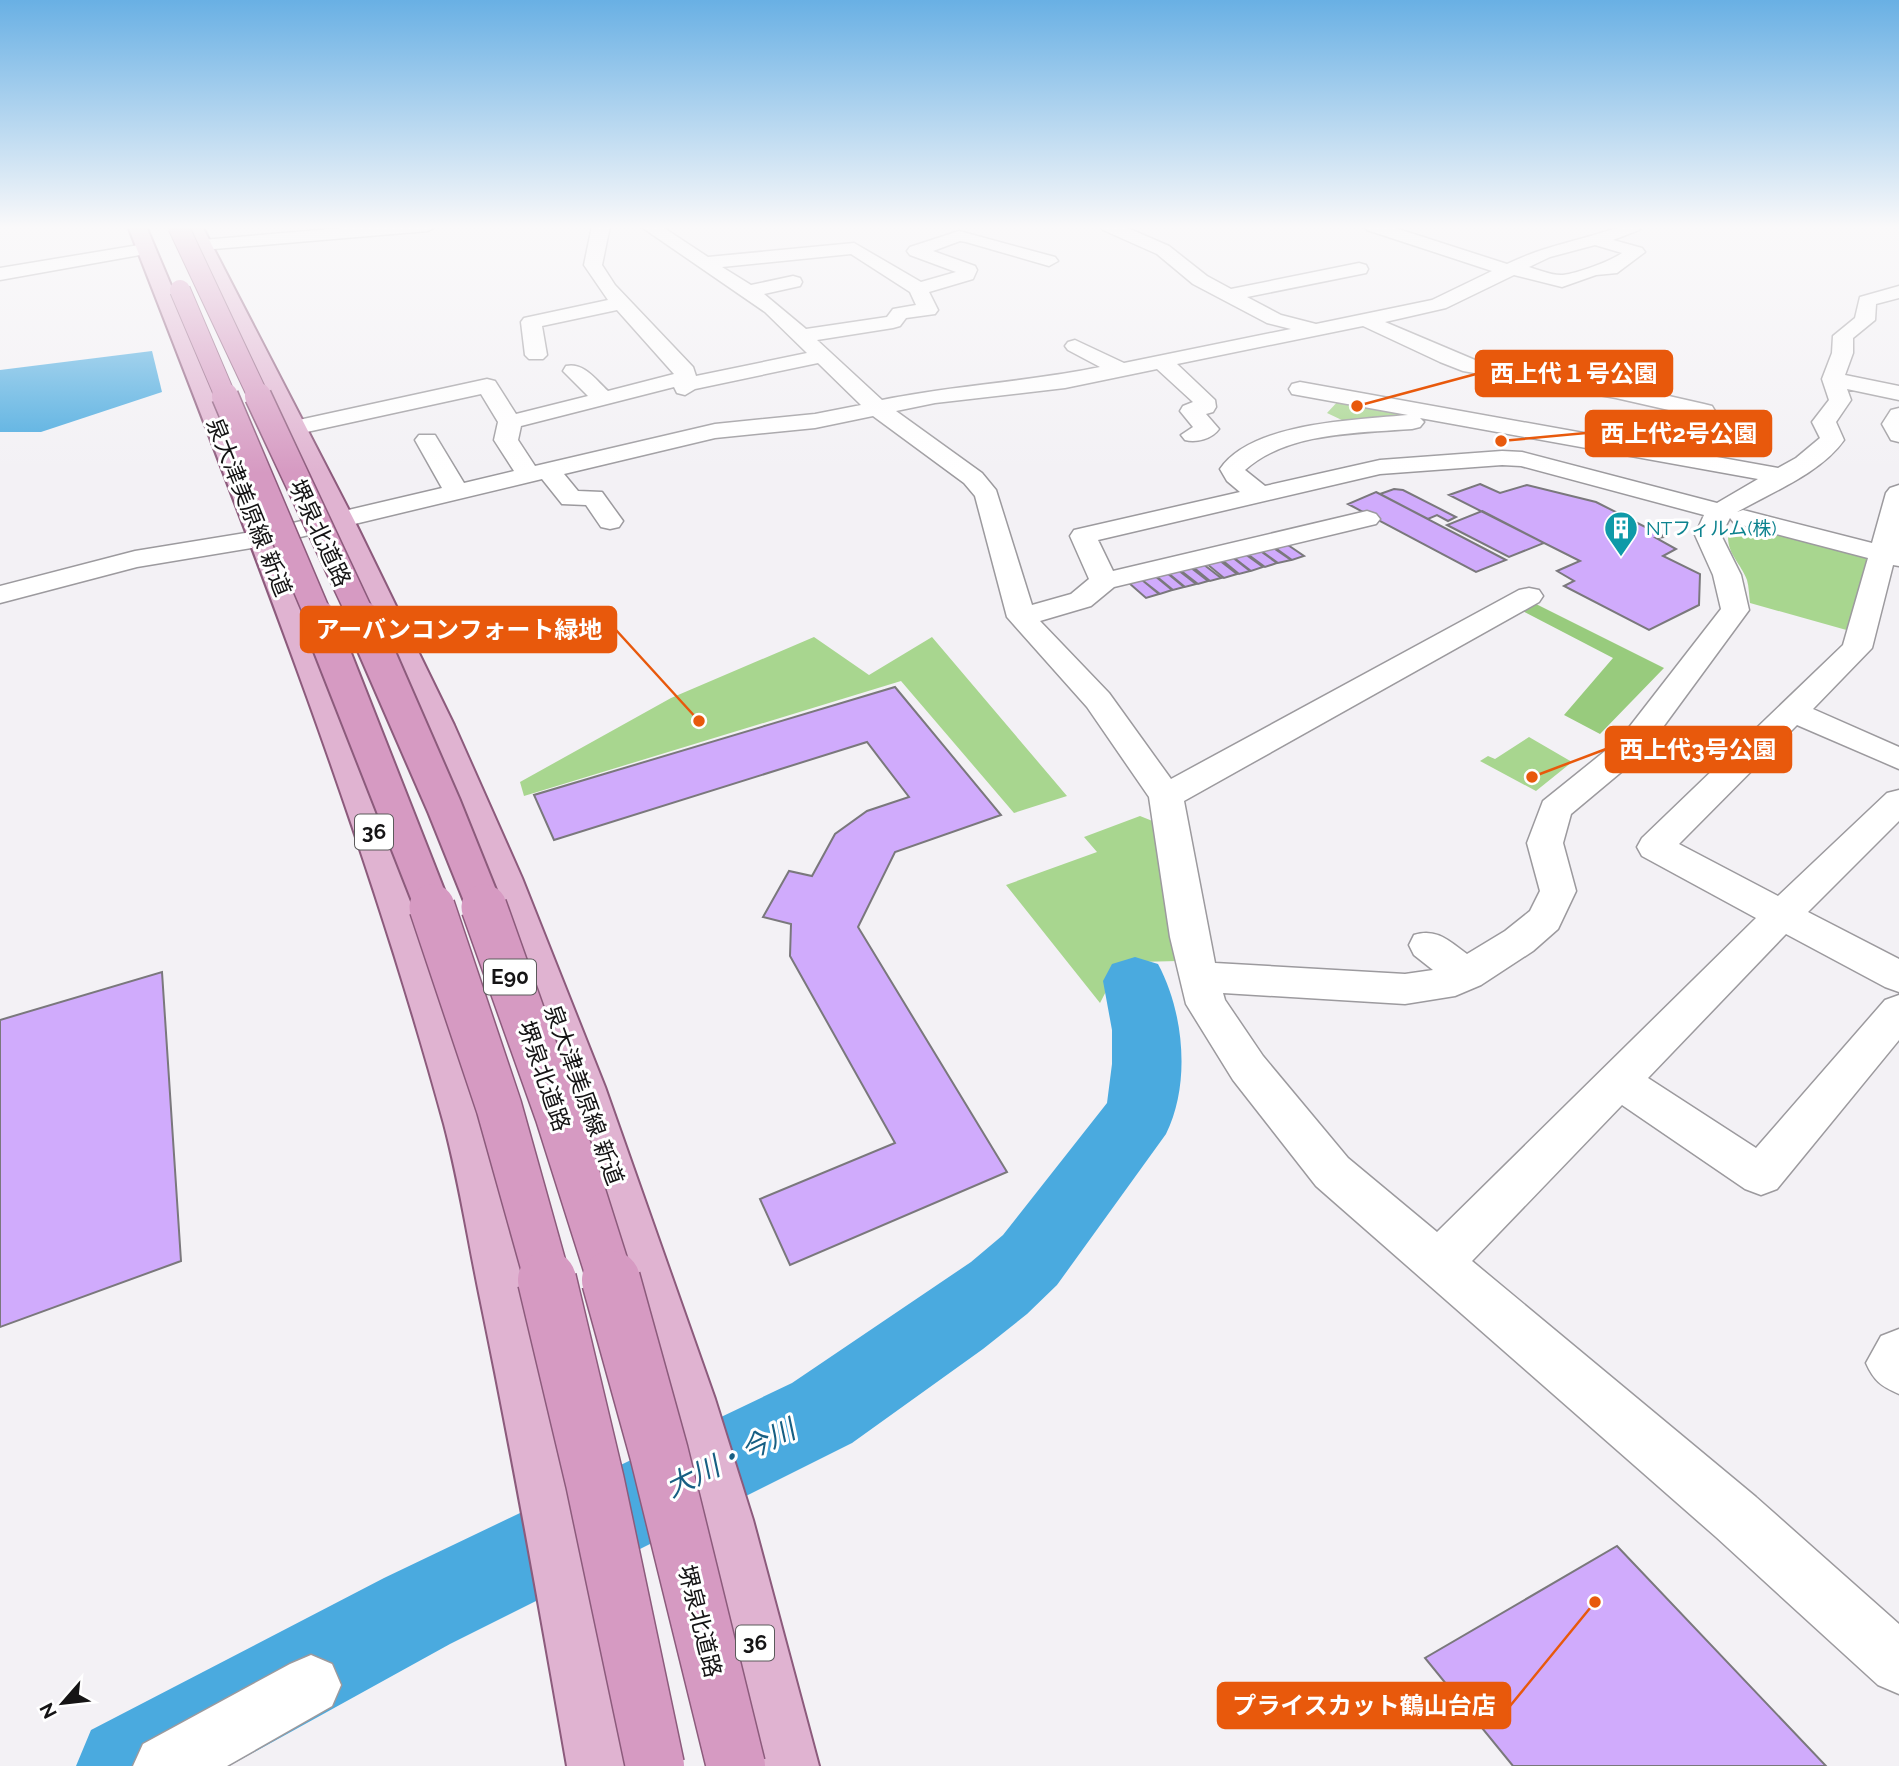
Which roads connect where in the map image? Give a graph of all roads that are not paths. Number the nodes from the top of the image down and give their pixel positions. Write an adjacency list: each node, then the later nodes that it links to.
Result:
1 (191, 308): 53 (main road, 泉大津美原線 新道 / 36)
2 (198, 308): 78 (highway, 堺泉北道路 / E90, bridge)
3 (205, 308): 79 (highway, 堺泉北道路 / E90, bridge)
4 (216, 308): 35 (main road, 泉大津美原線 新道 / 36)
5 (595, 308): 16 (street)
6 (627, 308): 21 (street)
7 (772, 308): 14 (street)
8 (927, 308): 14 (street)
9 (1254, 308): 13 (street)
10 (1417, 308): 12 (street)
11 (1866, 308): 20 (street)
12 (1363, 319): 13 (street); 25 (street)
13 (1313, 328): 17 (street)
14 (812, 346): 21 (street); 29 (street)
15 (1075, 346): 18 (street)
16 (536, 355)
17 (1160, 360): 18 (street); 37 (street)
18 (1120, 369): 29 (street)
19 (574, 371): 27 (street)
20 (1833, 379): 26 (street); 42 (street)
21 (685, 383): 27 (street)
22 (1300, 389): 33 (street)
23 (1417, 389): 28 (street)
24 (1721, 390): 31 (street)
25 (1616, 391): 30 (street); 31 (street)
26 (1899, 393)
27 (603, 398): 34 (street)
28 (1486, 400)
29 (876, 407): 43 (street); 59 (street)
30 (1591, 410)
31 (1704, 411): 40 (street)
32 (1899, 415): 38 (street)
33 (1461, 418): 36 (street); 46 (street)
34 (510, 422): 35 (street); 43 (street)
35 (293, 428): 51 (main road, 泉大津美原線 新道 / 36)
36 (1533, 430): 40 (street); 41 (street)
37 (1193, 435)
38 (1899, 435)
39 (427, 440): 44 (street)
40 (1683, 457): 42 (street)
41 (1502, 458): 46 (street); 48 (street)
42 (1768, 473): 48 (street); 49 (street)
43 (538, 474): 44 (street); 52 (street)
44 (457, 493): 51 (street)
45 (1899, 493): 55 (street)
46 (1259, 495): 47 (street)
47 (1227, 502): 54 (street); 56 (street)
48 (1689, 503): 49 (street)
49 (1733, 515): 55 (street); 66 (street)
50 (1367, 519): 54 (street)
51 (340, 520): 53 (street); 80 (main road, 泉大津美原線 新道 / 36)
52 (610, 521)
53 (263, 538): 57 (street); 77 (main road, 泉大津美原線 新道 / 36)
54 (1277, 539): 56 (street)
55 (1890, 556): 60 (street)
56 (1104, 581): 59 (street)
57 (0, 595)
58 (1529, 596): 62 (street)
59 (1021, 617): 62 (street)
60 (1791, 711): 61 (street); 64 (street)
61 (1899, 760)
62 (1166, 796): 67 (street)
63 (1899, 801): 64 (street)
64 (1782, 915): 68 (street); 70 (street)
65 (1428, 945): 66 (street)
66 (1467, 975): 67 (street)
67 (1201, 977): 71 (street)
68 (1899, 977)
69 (1899, 1011): 70 (street)
70 (1618, 1080): 71 (street)
71 (1438, 1263): 74 (street)
72 (1899, 1353): 73 (street)
73 (1899, 1369)
74 (1899, 1664)
75 (311, 1685): 76 (street)
76 (165, 1766)
77 (600, 1766)
78 (655, 1766)
79 (736, 1766)
80 (786, 1766)

